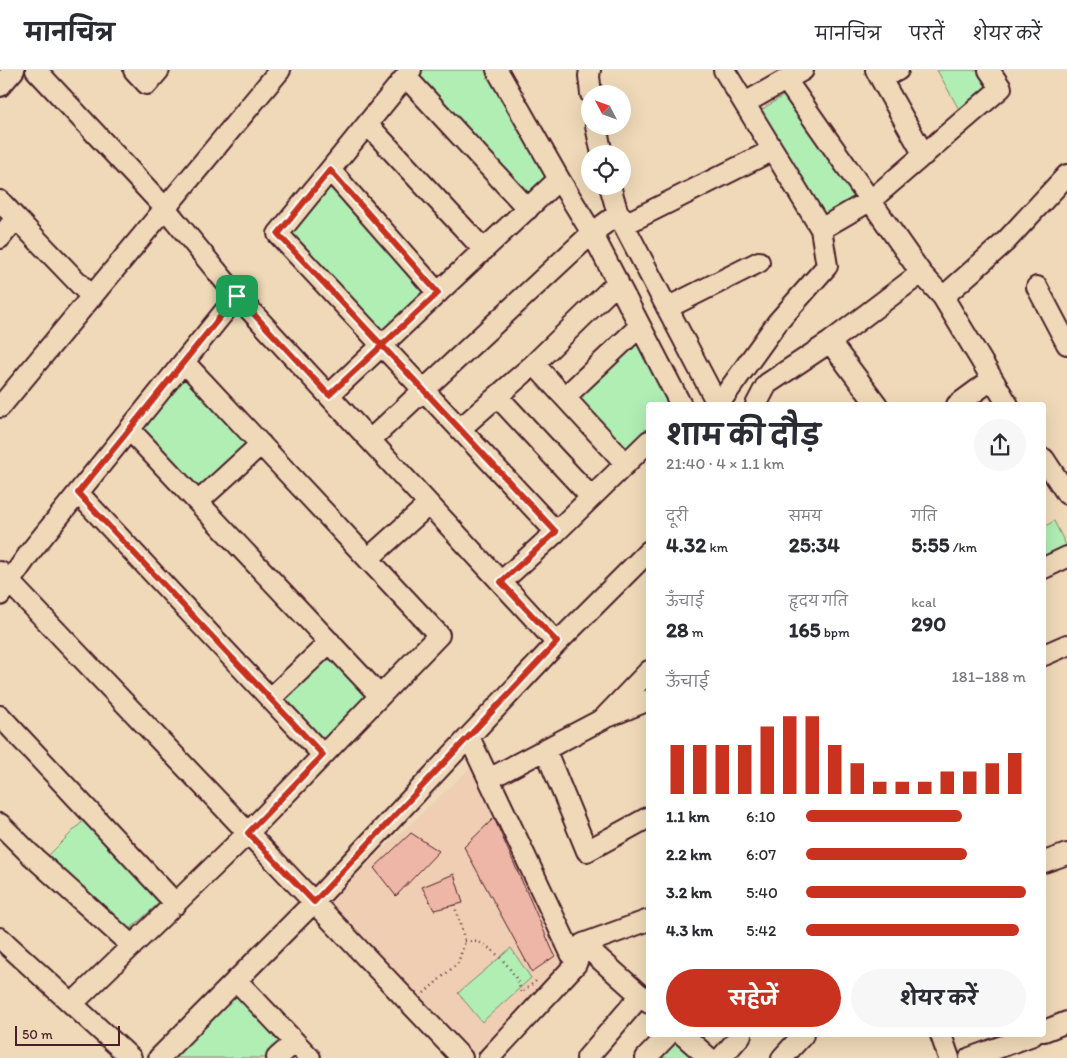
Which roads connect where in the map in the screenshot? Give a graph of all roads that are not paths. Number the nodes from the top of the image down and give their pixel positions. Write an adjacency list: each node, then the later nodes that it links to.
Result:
1 (14, 70): 14 (street)
2 (36, 70): 25 (street)
3 (134, 70): 4 (street)
4 (159, 70)
5 (280, 70): 25 (street)
6 (497, 70): 20 (street)
7 (590, 70): 13 (street)
8 (724, 70): 15 (street)
9 (989, 70): 18 (street)
10 (408, 73): 16 (street); 26 (street)
11 (885, 73): 18 (street)
12 (795, 75): 15 (street); 23 (street)
13 (590, 85)
14 (0, 86)
15 (745, 103): 17 (street)
16 (367, 124): 19 (street); 32 (street)
17 (772, 150): 27 (street); 29 (street)
18 (924, 155): 23 (street)
19 (330, 170): 37 (street); 45 (street)
20 (559, 179): 26 (street); 30 (street)
21 (1065, 180): 40 (street)
22 (613, 195): 27 (street)
23 (871, 200): 29 (street); 34 (street)
24 (0, 201): 28 (street)
25 (165, 208): 38 (street); 39 (street)
26 (528, 209): 32 (street)
27 (618, 214): 30 (street); 41 (street)
28 (16, 218): 31 (street); 39 (street)
29 (821, 229): 55 (street)
30 (592, 233): 35 (street); 49 (street)
31 (0, 238)
32 (484, 250): 37 (street)
33 (759, 262): 41 (street)
34 (921, 273): 40 (street); 43 (street)
35 (618, 282): 42 (street); 47 (street)
36 (1037, 287): 44 (street)
37 (438, 293): 45 (street)
38 (237, 296): 46 (street); 50 (street)
39 (92, 297): 60 (street)
40 (943, 297): 48 (street)
41 (667, 308): 54 (street)
42 (640, 326): 52 (street); 53 (street)
43 (830, 342): 56 (street); 57 (street)
44 (1067, 344)
45 (382, 345): 49 (street); 50 (street)
46 (184, 362): 62 (street); 64 (street)
47 (534, 364): 51 (street); 52 (street)
48 (991, 380): 58 (street); 59 (street)
49 (424, 390): 61 (street); 63 (street)
50 (329, 395): 63 (street)
51 (498, 396): 61 (street); 70 (street)
52 (565, 397): 67 (street)
53 (679, 402)
54 (716, 402)
55 (720, 402)
56 (758, 402)
57 (875, 402)
58 (962, 402)
59 (1006, 402)
60 (0, 407)
61 (460, 429): 73 (street)
62 (130, 430): 68 (street); 71 (street)
63 (370, 440): 72 (street)
64 (261, 444): 71 (street); 76 (street)
65 (646, 444): 67 (street)
66 (1046, 462): 69 (street)
67 (626, 464): 70 (street)
68 (78, 493): 79 (street); 86 (street)
69 (1067, 494)
70 (592, 497): 73 (street)
71 (198, 502): 80 (street)
72 (429, 504): 76 (street); 78 (street)
73 (556, 532): 78 (street)
74 (646, 554): 81 (street)
75 (1067, 557): 77 (street)
76 (368, 559): 85 (street)
77 (1046, 567)
78 (501, 582): 81 (street)
79 (3, 583): 96 (street)
80 (330, 642): 85 (street); 86 (street)
81 (557, 642): 90 (street)
82 (1067, 645): 83 (street)
83 (1046, 654)
84 (646, 674): 89 (street)
85 (380, 696): 92 (street)
86 (271, 698): 92 (street)
87 (646, 701): 89 (street)
88 (0, 716): 100 (street)
89 (603, 719): 91 (street)
90 (469, 737): 93 (street); 99 (street)
91 (545, 749): 93 (street); 94 (street)
92 (323, 755): 96 (street)
93 (489, 778): 105 (street)
94 (646, 819)
95 (0, 824): 104 (street)
96 (248, 833): 99 (street); 100 (street)
97 (1067, 854): 98 (street)
98 (1046, 861)
99 (314, 902): 106 (street); 122 (street)
100 (176, 904): 104 (street)
101 (645, 927): 103 (street)
102 (0, 938): 108 (street)
103 (583, 944): 105 (street); 107 (street)
104 (132, 946): 108 (street)
105 (576, 964): 123 (street)
106 (236, 980): 117 (street); 119 (street)
107 (645, 999): 124 (street)
108 (72, 1004): 118 (street)
109 (1067, 1022): 110 (street)
110 (1046, 1030)
111 (666, 1037): 125 (street)
112 (685, 1037): 126 (street)
113 (739, 1037): 127 (street)
114 (801, 1037): 128 (street)
115 (942, 1037): 129 (street)
116 (1028, 1037): 130 (street)
117 (294, 1042): 120 (street); 121 (street)
118 (131, 1058)
119 (159, 1058)
120 (277, 1058)
121 (310, 1058)
122 (462, 1058)
123 (489, 1058)
124 (587, 1058)
125 (646, 1058)
126 (709, 1058)
127 (721, 1058)
128 (782, 1058)
129 (948, 1058)
130 (970, 1058)

